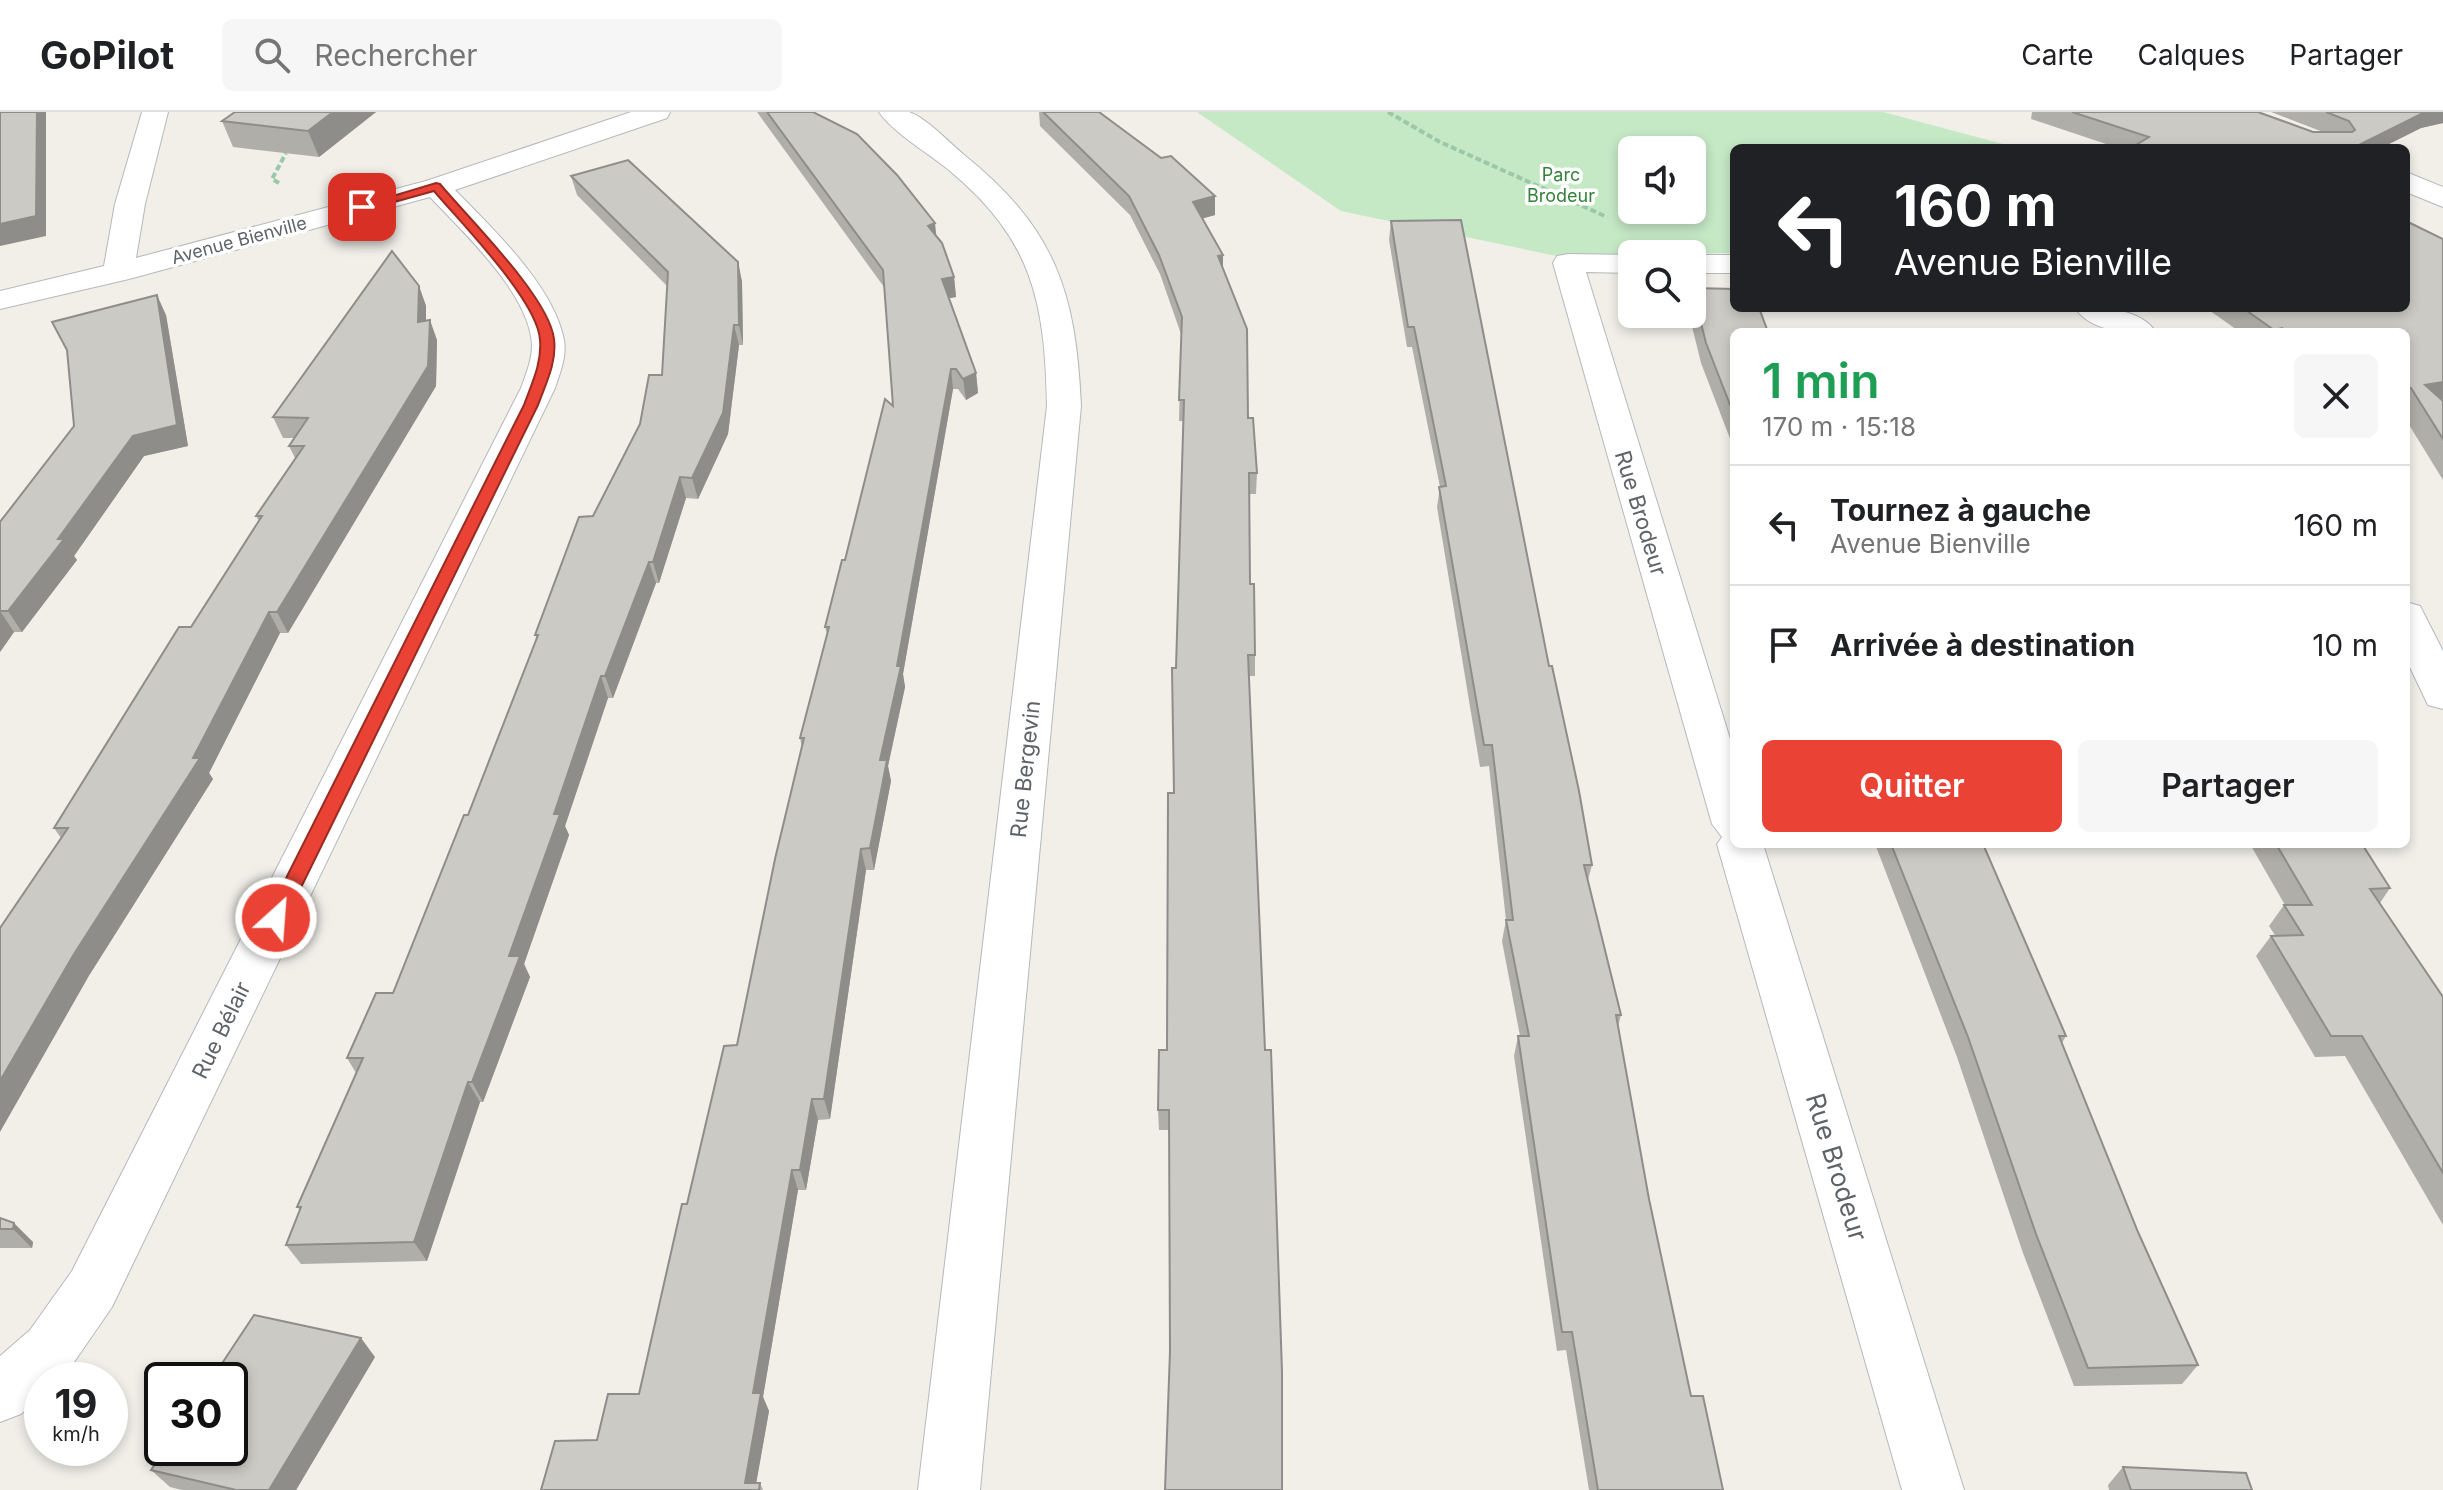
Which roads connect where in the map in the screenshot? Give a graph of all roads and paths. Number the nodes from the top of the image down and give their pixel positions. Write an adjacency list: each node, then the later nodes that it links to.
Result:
1 (155, 112): 12 (street)
2 (657, 112): 6 (street, Avenue Bienville)
3 (892, 112): 21 (street, Rue Bergevin)
4 (1388, 112): 8 (path)
5 (2410, 183): 7 (street)
6 (436, 187): 12 (street, Avenue Bienville); 20 (street, Rue Bélair)
7 (2443, 198)
8 (1607, 217)
9 (1618, 264): 18 (street, Rue Brodeur)
10 (1706, 264): 11 (street)
11 (1730, 264)
12 (118, 272): 13 (street, Avenue Bienville)
13 (0, 300)
14 (2099, 312): 15 (street)
15 (2132, 328)
16 (2410, 624): 17 (street)
17 (2443, 695)
18 (1730, 810)
19 (1741, 848): 22 (street, Rue Brodeur)
20 (0, 1394)
21 (949, 1490)
22 (1933, 1490)

